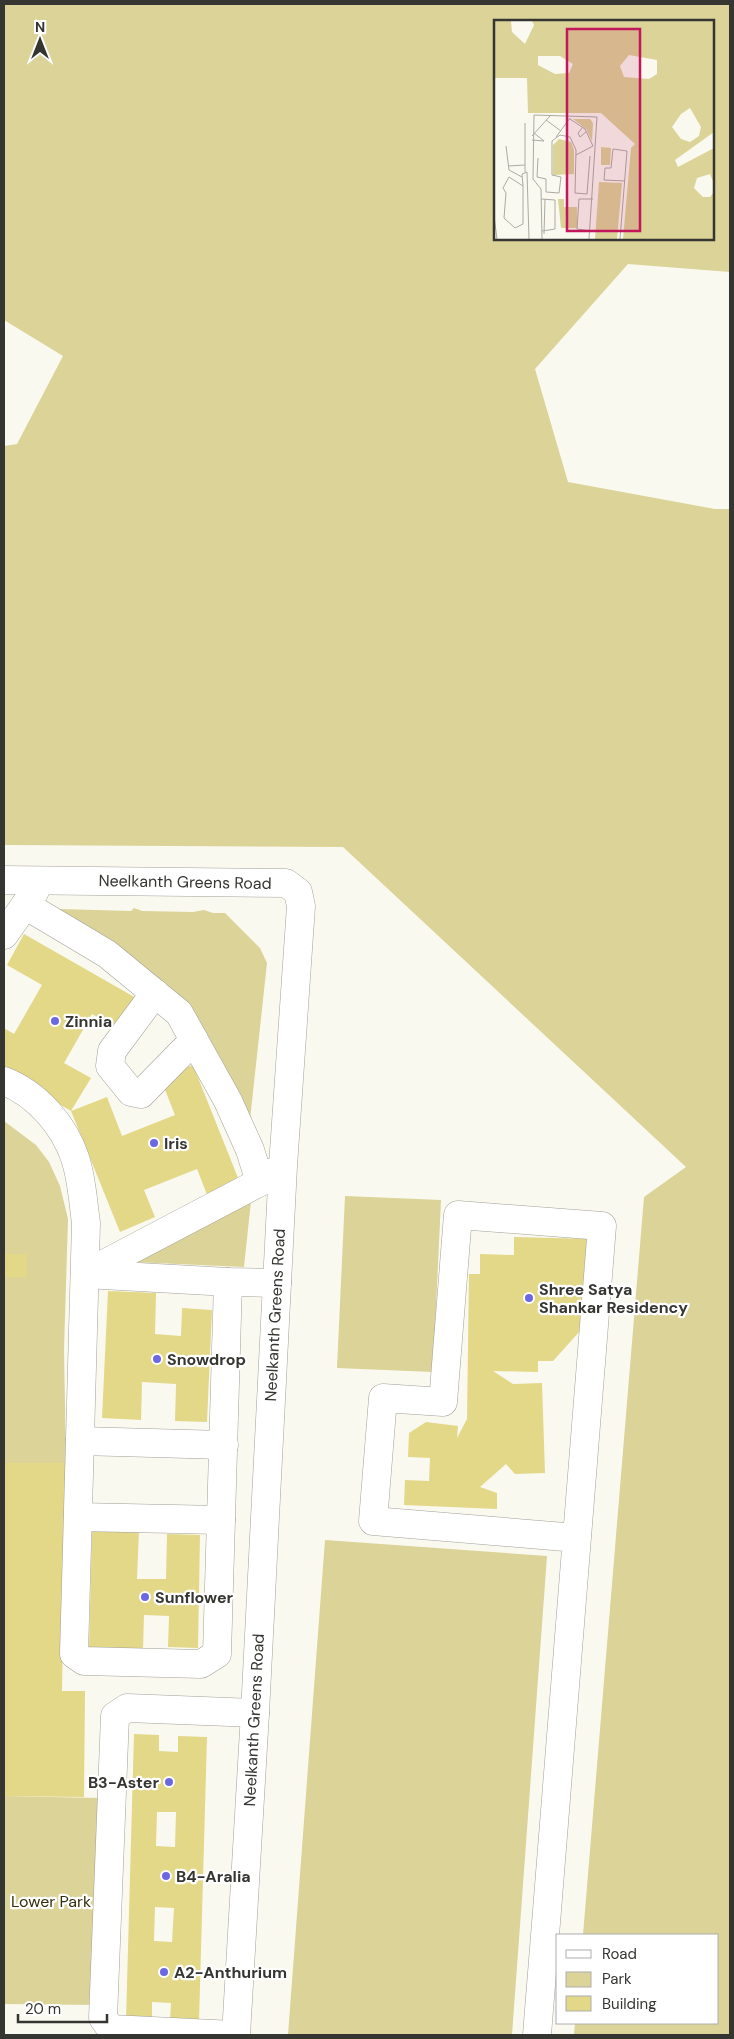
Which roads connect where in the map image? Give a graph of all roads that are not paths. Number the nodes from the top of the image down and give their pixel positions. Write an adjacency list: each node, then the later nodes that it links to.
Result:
1 (4, 880): 2 (street, Neelkanth Greens Road)
2 (42, 881): 3 (street); 8 (street, Neelkanth Greens Road)
3 (25, 905): 4 (street); 5 (street)
4 (4, 935)
5 (154, 993): 6 (street); 6 (street)
6 (194, 1040): 9 (street)
7 (4, 1081): 10 (street)
8 (283, 1166): 9 (street); 12 (street, Neelkanth Greens Road)
9 (260, 1182): 10 (street)
10 (84, 1274): 11 (street); 13 (street)
11 (228, 1282): 12 (street); 14 (street)
12 (277, 1283): 18 (street, Neelkanth Greens Road)
13 (80, 1441): 14 (street); 15 (street)
14 (224, 1445): 16 (street)
15 (78, 1516): 16 (street); 16 (street)
16 (221, 1520)
17 (577, 1538): 17 (street); 20 (street)
18 (255, 1713): 19 (street, Neelkanth Greens Road); 19 (street)
19 (235, 2035)
20 (538, 2035)

